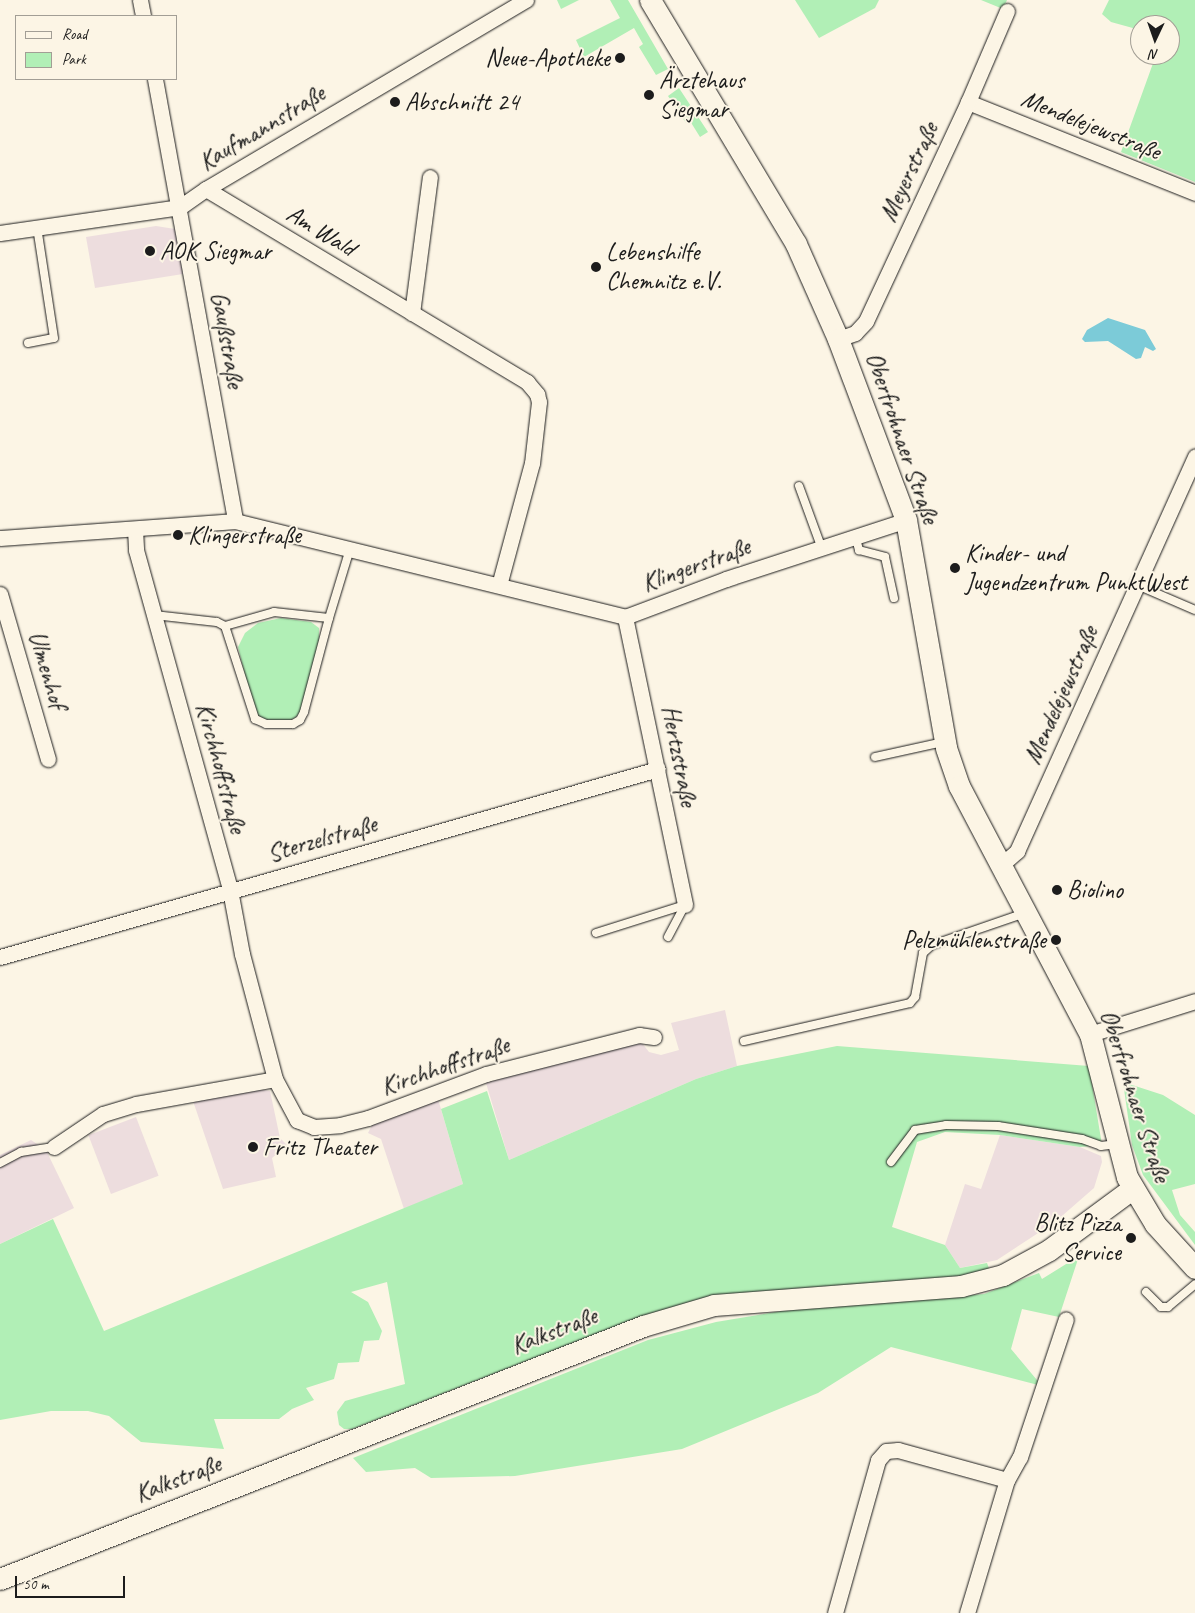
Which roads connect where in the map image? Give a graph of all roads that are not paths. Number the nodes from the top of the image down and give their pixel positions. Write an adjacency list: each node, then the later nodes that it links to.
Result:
1 (140, 0): 5 (street)
2 (526, 0): 9 (street, Kaufmannstraße)
3 (650, 0): 15 (main road, Oberfrohnaer Straße)
4 (1007, 11): 7 (street, Meyerstraße)
5 (143, 15)
6 (155, 80): 11 (street, Gaußstraße)
7 (968, 102): 10 (street, Mendelejewstraße); 15 (street, Meyerstraße)
8 (430, 177): 14 (street)
9 (206, 188): 11 (street, Kaufmannstraße); 14 (street, Am Wald)
10 (1195, 193)
11 (180, 207): 12 (street, Kaufmannstraße); 20 (street, Gaußstraße)
12 (36, 227): 13 (street, Kaufmannstraße); 16 (lane)
13 (0, 233)
14 (412, 313): 26 (street, Am Wald)
15 (838, 339): 19 (main road, Oberfrohnaer Straße)
16 (28, 343)
17 (1195, 456): 27 (street, Mendelejewstraße)
18 (799, 486): 24 (lane)
19 (906, 520): 22 (street, Klingerstraße); 35 (main road, Oberfrohnaer Straße)
20 (236, 521): 21 (street, Klingerstraße); 25 (street, Klingerstraße)
21 (135, 529): 23 (street, Klingerstraße); 31 (street, Kirchhoffstraße)
22 (855, 535): 24 (street, Klingerstraße); 29 (lane)
23 (0, 538)
24 (821, 546): 32 (street, Klingerstraße)
25 (350, 549): 26 (street, Klingerstraße); 33 (lane)
26 (499, 585): 32 (street, Klingerstraße)
27 (1137, 585): 30 (lane); 39 (street, Mendelejewstraße)
28 (0, 594): 37 (street, Ulmenhof)
29 (894, 598)
30 (1195, 610)
31 (154, 615): 34 (lane); 40 (street, Kirchhoffstraße)
32 (625, 617): 38 (street, Hertzstraße)
33 (329, 618): 34 (lane); 34 (lane)
34 (225, 626)
35 (945, 741): 36 (lane); 39 (main road, Oberfrohnaer Straße)
36 (875, 757)
37 (48, 760)
38 (658, 770): 40 (street, Sterzelstraße); 41 (street, Hertzstraße)
39 (1000, 866): 42 (main road, Oberfrohnaer Straße)
40 (230, 890): 45 (street, Sterzelstraße); 50 (street, Kirchhoffstraße)
41 (685, 906): 43 (lane); 44 (lane)
42 (1027, 912): 47 (main road, Oberfrohnaer Straße); 49 (lane)
43 (596, 933)
44 (668, 937)
45 (0, 957)
46 (1195, 1001): 47 (street)
47 (1090, 1034): 51 (main road, Oberfrohnaer Straße)
48 (654, 1037): 50 (street, Kirchhoffstraße)
49 (744, 1041)
50 (275, 1079): 52 (street)
51 (1117, 1144): 53 (lane); 55 (main road, Oberfrohnaer Straße)
52 (54, 1147): 54 (lane)
53 (891, 1162)
54 (0, 1163)
55 (1133, 1188): 56 (main road, Oberfrohnaer Straße); 61 (main road, Kalkstraße)
56 (1195, 1268)
57 (1195, 1284): 58 (lane)
58 (1146, 1292)
59 (1066, 1319): 60 (street)
60 (1007, 1480): 62 (street); 63 (street)
61 (0, 1579)
62 (835, 1613)
63 (967, 1613)

